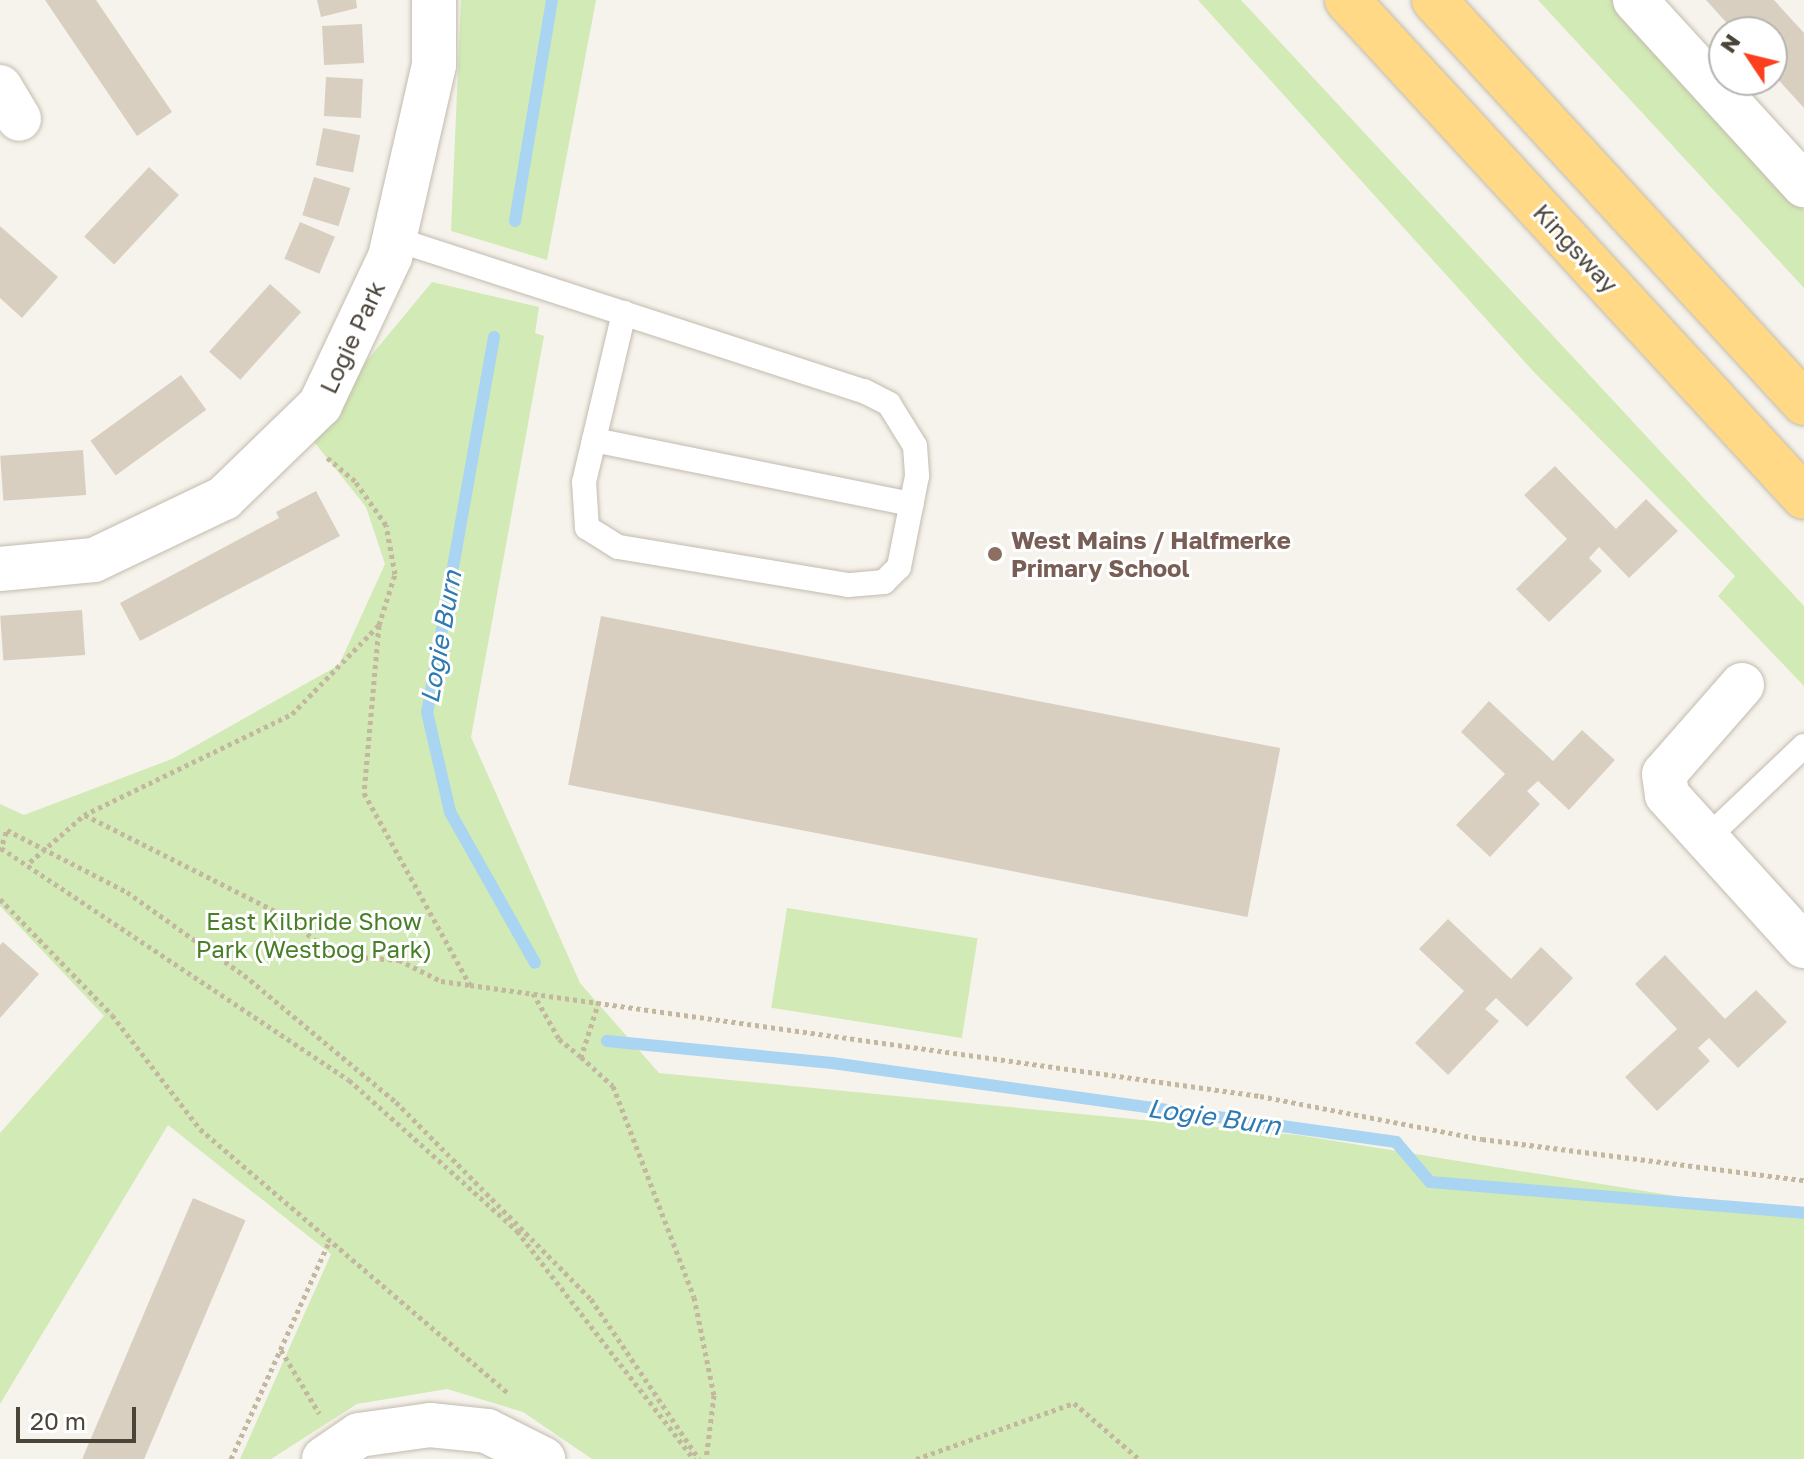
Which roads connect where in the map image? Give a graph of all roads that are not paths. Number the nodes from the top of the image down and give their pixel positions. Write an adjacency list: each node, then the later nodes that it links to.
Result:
1 (434, 0): 6 (street, Logie Park)
2 (1347, 0): 10 (highway, Kingsway)
3 (1434, 0): 8 (highway)
4 (1635, 0): 5 (street)
5 (1804, 185)
6 (395, 239): 7 (lane); 12 (street, Logie Park)
7 (624, 313): 9 (lane); 11 (lane)
8 (1804, 403)
9 (594, 440): 11 (lane); 11 (lane)
10 (1804, 497)
11 (912, 504)
12 (0, 569)
13 (1742, 685): 15 (street)
14 (1804, 746): 15 (lane)
15 (1706, 839): 16 (street)
16 (1804, 946)
17 (332, 1454): 18 (street)
18 (534, 1455)

